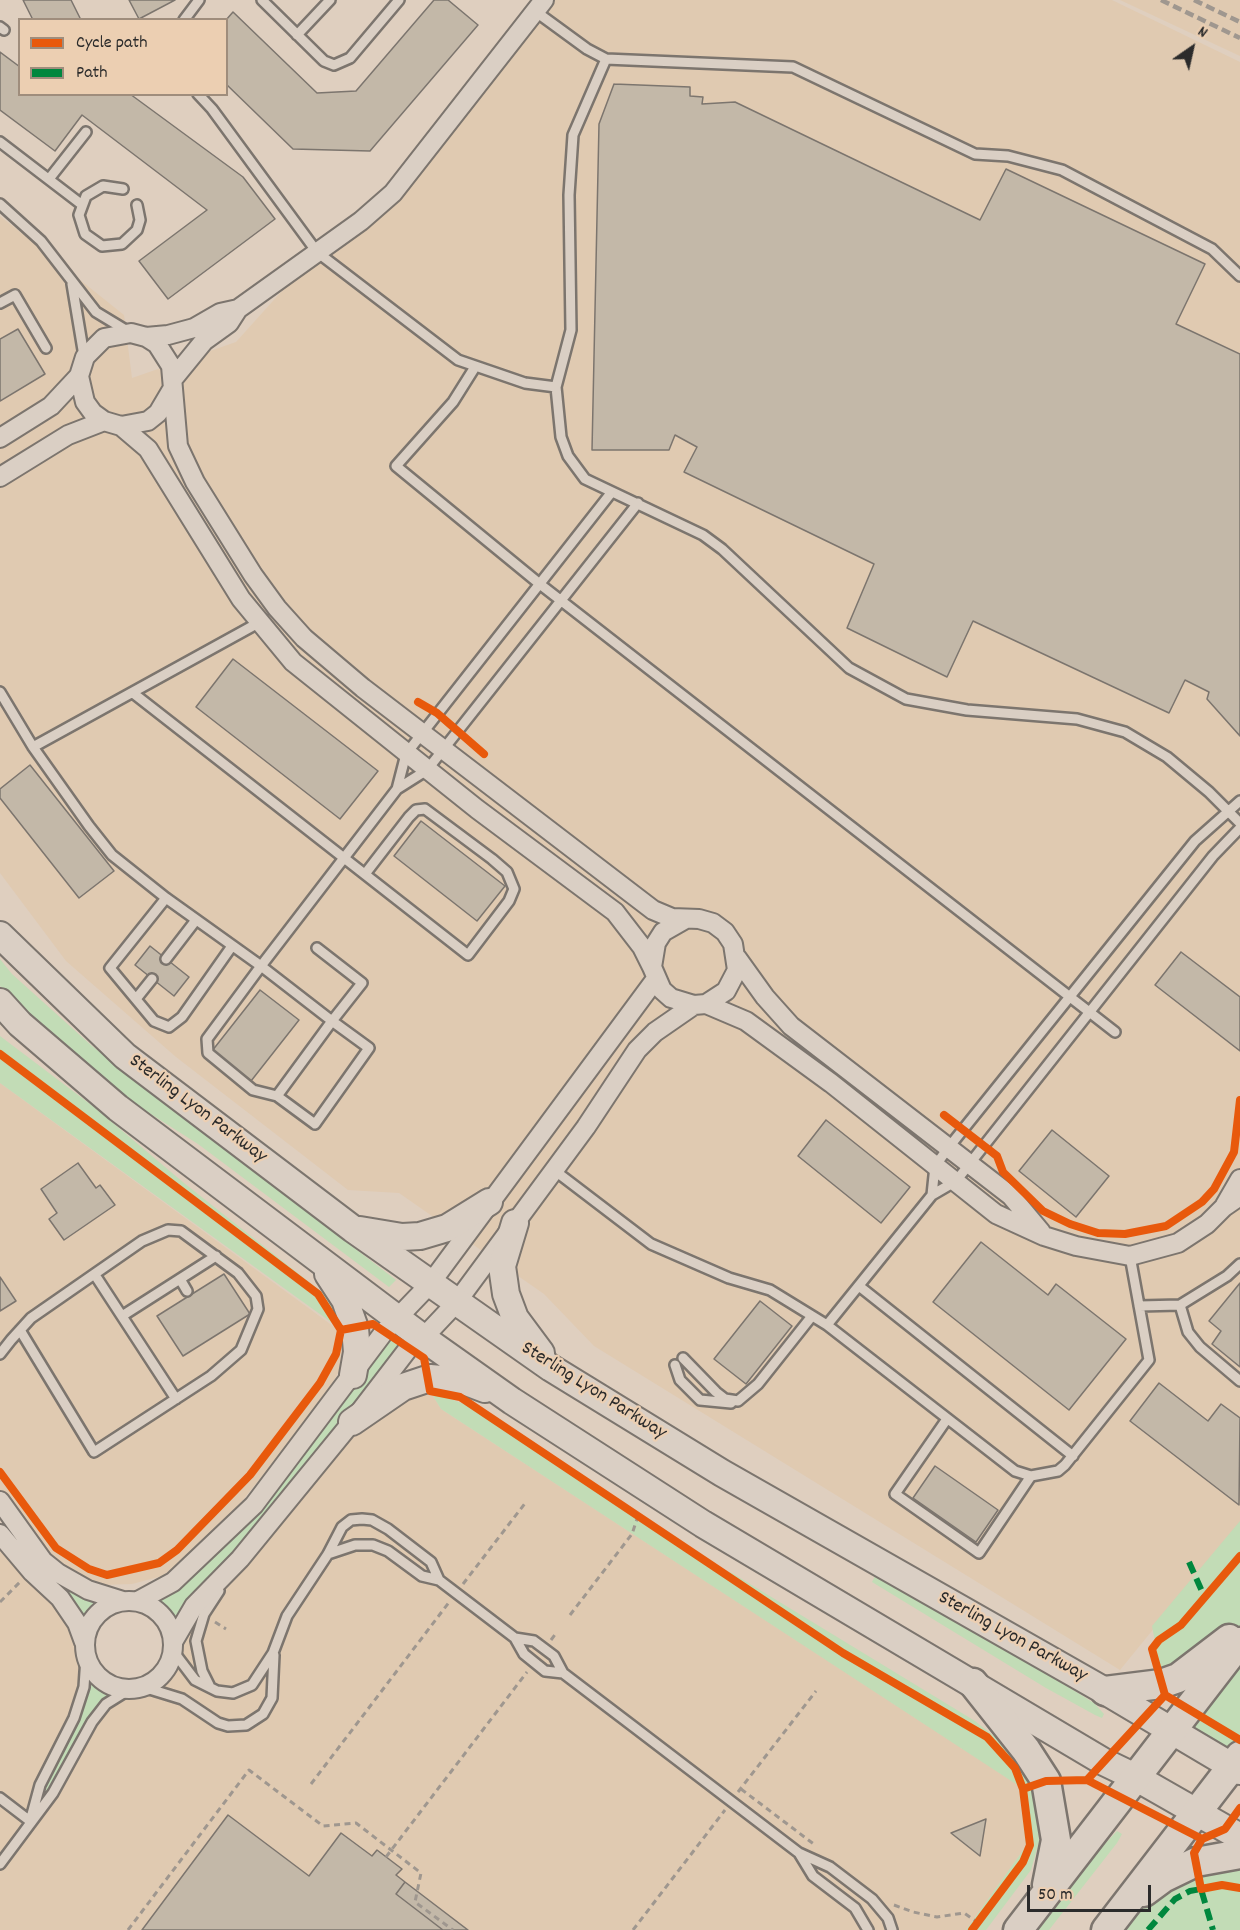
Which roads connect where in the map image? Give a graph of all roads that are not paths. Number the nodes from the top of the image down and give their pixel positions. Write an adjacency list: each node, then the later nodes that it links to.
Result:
1 (199, 0): 6 (lane)
2 (262, 0): 7 (lane)
3 (330, 0): 7 (lane)
4 (399, 0): 7 (lane)
5 (540, 5): 8 (lane); 17 (street)
6 (186, 18)
7 (297, 35)
8 (606, 58): 18 (lane); 28 (lane)
9 (200, 96): 17 (lane)
10 (86, 132): 12 (lane)
11 (0, 142): 12 (lane)
12 (50, 179): 15 (lane)
13 (123, 189): 15 (lane)
14 (0, 204): 19 (lane)
15 (81, 204): 16 (lane)
16 (137, 205)
17 (317, 252): 21 (street); 25 (lane)
18 (1240, 276)
19 (71, 282): 22 (lane); 24 (lane)
20 (0, 303): 23 (lane)
21 (238, 309): 22 (street); 27 (street)
22 (138, 335): 24 (street); 27 (street)
23 (46, 348)
24 (85, 357): 26 (street)
25 (475, 367): 28 (lane); 34 (lane)
26 (79, 376): 29 (street); 30 (street)
27 (172, 385): 29 (street); 39 (street)
28 (556, 387): 32 (lane)
29 (113, 423): 31 (street); 36 (street)
30 (0, 438)
31 (0, 477)
32 (610, 493): 33 (lane); 34 (lane)
33 (638, 503): 35 (lane); 46 (lane)
34 (541, 585): 35 (lane); 39 (lane)
35 (561, 600): 41 (lane); 62 (lane)
36 (260, 622): 38 (lane); 42 (street)
37 (0, 692): 40 (lane)
38 (133, 693): 40 (lane); 49 (lane)
39 (422, 733): 41 (street); 42 (lane)
40 (33, 747): 51 (lane)
41 (442, 749): 43 (lane); 53 (street)
42 (406, 754): 43 (street); 44 (lane)
43 (427, 770): 44 (lane); 60 (street)
44 (397, 789): 49 (lane)
45 (1240, 801): 46 (lane)
46 (1227, 810): 47 (lane); 62 (lane)
47 (1240, 823)
48 (1240, 828): 66 (lane)
49 (342, 857): 50 (lane); 59 (lane)
50 (365, 874): 50 (lane)
51 (166, 898): 52 (lane); 63 (lane)
52 (196, 920): 55 (lane); 58 (lane)
53 (684, 920): 57 (street); 60 (street)
54 (0, 935): 81 (main road, Sterling Lyon Parkway)
55 (232, 945): 59 (lane); 63 (lane)
56 (317, 948): 67 (lane)
57 (737, 958): 65 (street); 70 (street)
58 (166, 959)
59 (261, 966): 67 (lane); 69 (lane)
60 (653, 974): 65 (street); 78 (street)
61 (152, 979): 63 (lane)
62 (1071, 996): 66 (lane); 70 (lane)
63 (136, 999)
64 (0, 1002): 85 (main road)
65 (700, 1004): 72 (street); 73 (street)
66 (1090, 1012): 68 (lane); 71 (lane)
67 (332, 1021): 69 (lane); 69 (lane)
68 (1115, 1032)
69 (277, 1096)
70 (949, 1147): 71 (street); 72 (lane)
71 (969, 1163): 75 (lane); 82 (street)
72 (935, 1166): 75 (street); 76 (lane)
73 (554, 1170): 80 (street); 96 (lane)
74 (1240, 1179): 79 (street)
75 (956, 1181): 76 (lane); 82 (street)
76 (932, 1195): 90 (lane)
77 (1240, 1196): 79 (street)
78 (489, 1202): 81 (main road); 89 (street)
79 (1224, 1207): 84 (street)
80 (515, 1223): 92 (street); 102 (main road)
81 (353, 1229): 89 (main road, Sterling Lyon Parkway)
82 (1044, 1236): 84 (street)
83 (216, 1256): 87 (lane); 88 (lane); 105 (lane)
84 (1130, 1256): 94 (lane)
85 (317, 1258): 97 (main road); 103 (main road)
86 (1240, 1264): 93 (lane)
87 (95, 1275): 95 (lane); 99 (lane)
88 (180, 1279): 91 (lane); 95 (lane)
89 (430, 1284): 92 (main road, Sterling Lyon Parkway); 97 (street)
90 (859, 1286): 98 (lane); 110 (lane)
91 (187, 1291)
92 (456, 1303): 100 (street); 102 (main road, Sterling Lyon Parkway)
93 (1180, 1305): 94 (lane); 104 (lane)
94 (1139, 1306): 110 (lane)
95 (122, 1316): 105 (lane)
96 (812, 1316): 98 (lane); 107 (lane)
97 (398, 1319): 100 (main road); 103 (street)
98 (827, 1325): 108 (lane)
99 (20, 1330): 101 (lane); 105 (lane)
100 (423, 1338): 106 (main road); 109 (street)
101 (0, 1354)
102 (551, 1368): 128 (main road, Sterling Lyon Parkway)
103 (353, 1375): 117 (street)
104 (1240, 1381)
105 (177, 1399)
106 (512, 1401): 109 (main road); 125 (main road)
107 (738, 1401): 107 (lane)
108 (946, 1419): 111 (lane); 111 (lane)
109 (352, 1422): 115 (street)
110 (1072, 1456): 111 (lane)
111 (1030, 1476)
112 (0, 1501): 117 (street)
113 (0, 1534): 122 (street)
114 (328, 1554): 116 (lane); 116 (lane); 123 (lane)
115 (240, 1559): 121 (street); 126 (lane)
116 (439, 1580): 119 (lane)
117 (131, 1601): 121 (street); 122 (street)
118 (1240, 1630): 128 (main road)
119 (515, 1638): 124 (lane); 124 (lane)
120 (1240, 1641): 129 (main road)
121 (173, 1647): 126 (lane); 127 (street)
122 (85, 1649): 127 (street); 134 (lane)
123 (273, 1653): 126 (lane); 127 (lane)
124 (563, 1673): 136 (lane)
125 (973, 1683): 131 (main road); 139 (main road)
126 (209, 1685)
127 (136, 1688): 134 (lane)
128 (1106, 1691): 129 (main road, Sterling Lyon Parkway)
129 (1169, 1731): 130 (main road, Sterling Lyon Parkway); 131 (main road)
130 (1237, 1765): 133 (main road)
131 (1135, 1777): 133 (main road); 139 (main road)
132 (0, 1798): 134 (lane)
133 (1197, 1812): 135 (main road); 140 (main road)
134 (30, 1821): 138 (lane)
135 (1240, 1837)
136 (800, 1853): 141 (lane); 142 (lane)
137 (1240, 1854): 140 (main road)
138 (0, 1864)
139 (1045, 1894): 143 (main road)
140 (1125, 1905): 144 (main road)
141 (868, 1930)
142 (892, 1930)
143 (1018, 1930)
144 (1106, 1930)

